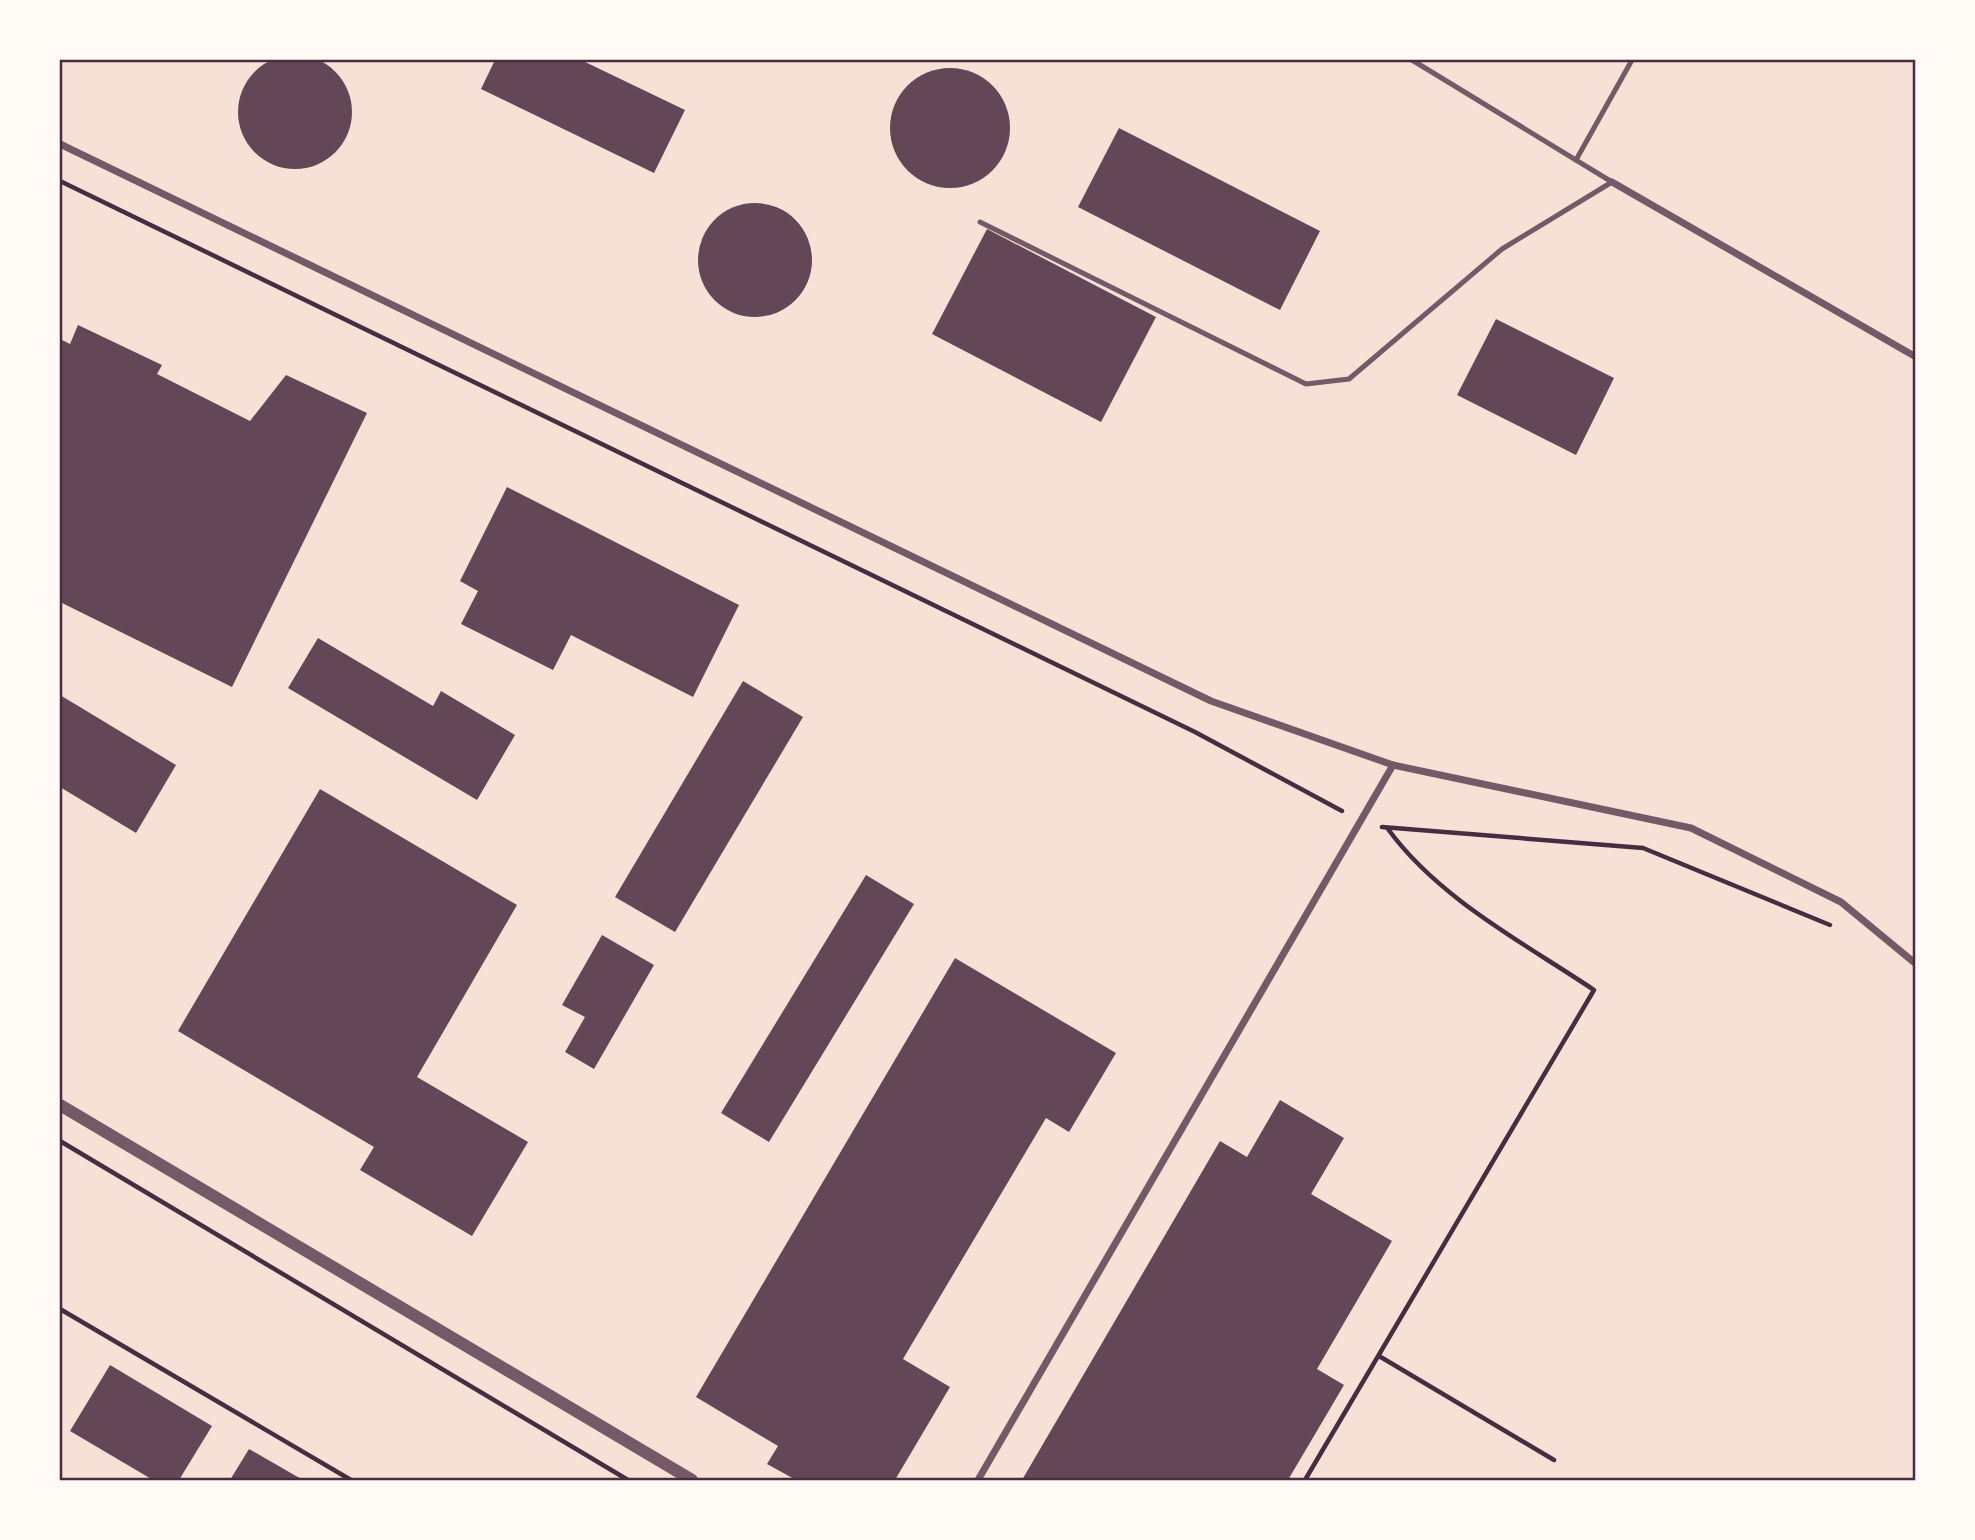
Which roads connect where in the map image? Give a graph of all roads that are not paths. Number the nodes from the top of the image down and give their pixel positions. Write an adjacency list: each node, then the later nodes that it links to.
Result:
1 (1412, 60): 4 (lane)
2 (1632, 60): 4 (lane)
3 (60, 144): 8 (street)
4 (1576, 160): 5 (lane)
5 (1612, 182): 6 (lane); 7 (street)
6 (980, 222)
7 (1916, 356)
8 (1393, 765): 9 (street); 12 (street)
9 (1916, 964)
10 (60, 1105): 11 (street)
11 (692, 1480)
12 (978, 1480)

